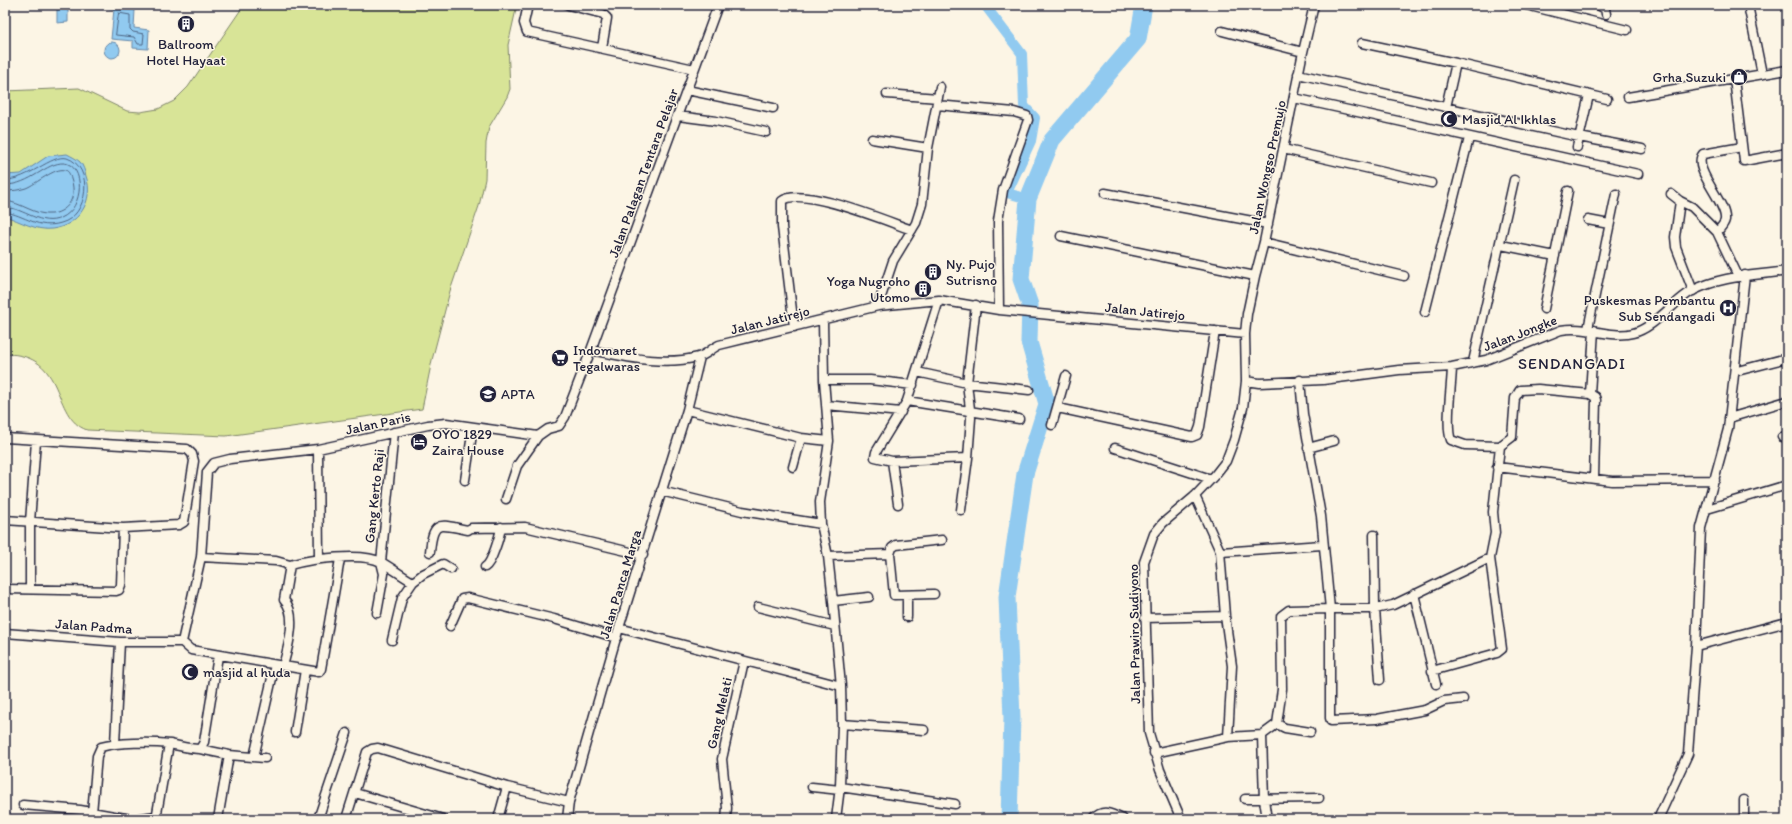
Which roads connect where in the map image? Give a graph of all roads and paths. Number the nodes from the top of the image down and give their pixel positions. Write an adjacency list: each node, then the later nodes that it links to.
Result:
1 (528, 5): 12 (street)
2 (568, 5): 12 (street)
3 (718, 5): 15 (street, Jalan Palagan Tentara Pelajar)
4 (1314, 5): 13 (street, Jalan Wongso Premujo)
5 (1526, 5): 9 (street)
6 (1598, 5): 8 (street)
7 (1748, 5): 18 (street)
8 (1606, 14)
9 (1627, 30)
10 (1222, 31): 13 (street)
11 (1362, 44): 14 (street)
12 (602, 48): 15 (street)
13 (1303, 52): 17 (street, Jalan Wongso Premujo)
14 (1456, 63): 23 (street); 28 (street)
15 (694, 69): 21 (street, Jalan Palagan Tentara Pelajar)
16 (1787, 70): 18 (street)
17 (1298, 74): 25 (street, Jalan Wongso Premujo); 28 (street)
18 (1762, 74): 19 (street)
19 (1734, 79): 24 (street); 36 (street)
20 (940, 87): 27 (street)
21 (687, 90): 29 (street); 30 (street, Jalan Palagan Tentara Pelajar)
22 (887, 94): 27 (street)
23 (1589, 95): 26 (street); 32 (street)
24 (1628, 97)
25 (1294, 98): 33 (street); 38 (street, Jalan Wongso Premujo)
26 (1607, 98)
27 (937, 102): 37 (street); 67 (street)
28 (1446, 107): 32 (street)
29 (773, 108)
30 (678, 116): 31 (street); 74 (street, Jalan Palagan Tentara Pelajar)
31 (766, 132)
32 (1579, 137): 35 (street); 39 (street)
33 (1469, 138): 41 (street); 68 (street)
34 (872, 139): 37 (street)
35 (1577, 147)
36 (1742, 147): 40 (street); 53 (street)
37 (928, 148): 52 (street)
38 (1282, 149): 43 (street); 50 (street, Jalan Wongso Premujo)
39 (1642, 149)
40 (1787, 153)
41 (1638, 174)
42 (1514, 180): 56 (street)
43 (1431, 183)
44 (1568, 191): 57 (street)
45 (1104, 193): 50 (street)
46 (1616, 194): 51 (street)
47 (1671, 194): 48 (street)
48 (1680, 201): 53 (street); 62 (street)
49 (1588, 220): 51 (street)
50 (1268, 224): 55 (street, Jalan Wongso Premujo)
51 (1609, 224): 71 (street)
52 (912, 230): 64 (street); 70 (street)
53 (1717, 232): 59 (street)
54 (1061, 236): 60 (street)
55 (1264, 242): 60 (street, Jalan Wongso Premujo); 61 (street)
56 (1501, 245): 57 (street); 77 (street)
57 (1555, 256): 66 (street)
58 (1787, 271): 59 (street, Jalan Jongke)
59 (1741, 275): 62 (street, Jalan Jongke); 96 (street)
60 (1255, 276): 73 (street, Jalan Wongso Premujo)
61 (1404, 276)
62 (1693, 291): 71 (street, Jalan Jongke)
63 (939, 300): 64 (street, Jalan Jatirejo); 65 (street, Jalan Jatirejo); 80 (street)
64 (878, 306): 69 (street, Jalan Jatirejo)
65 (976, 306): 67 (street, Jalan Jatirejo); 85 (street)
66 (1544, 308)
67 (999, 310): 72 (street, Jalan Jatirejo)
68 (1425, 312)
69 (823, 320): 70 (street, Jalan Jatirejo); 82 (street)
70 (794, 327): 75 (street, Jalan Jatirejo)
71 (1591, 330): 77 (street, Jalan Jongke); 88 (street)
72 (1215, 331): 73 (street, Jalan Jatirejo); 92 (street)
73 (1246, 334): 84 (street, Jalan Prawiro Sudiyono)
74 (591, 350): 75 (street, Jalan Jatirejo); 101 (street)
75 (700, 357): 93 (street, Jalan Panca Marga)
76 (1787, 358): 79 (street)
77 (1473, 362): 78 (street, Jalan Jongke)
78 (1452, 366): 83 (street, Jalan Jongke); 107 (street)
79 (1741, 370)
80 (917, 372): 85 (street); 86 (street)
81 (1066, 376): 92 (street)
82 (824, 380): 86 (street); 91 (street)
83 (1300, 380): 84 (street, Jalan Jongke); 109 (street)
84 (1246, 381): 115 (street, Jalan Prawiro Sudiyono)
85 (967, 383): 87 (street); 95 (street)
86 (913, 385): 89 (street)
87 (1030, 390)
88 (1590, 394): 107 (street); 116 (street)
89 (907, 401): 94 (street); 95 (street)
90 (1787, 402): 96 (street)
91 (826, 405): 94 (street); 105 (street)
92 (1058, 408): 98 (street)
93 (687, 410): 103 (street); 120 (street, Jalan Panca Marga)
94 (900, 412): 112 (street)
95 (970, 412): 97 (street); 111 (street)
96 (1730, 418): 118 (street)
97 (1019, 419)
98 (1052, 425)
99 (473, 428): 100 (street, Jalan Paris); 101 (street, Jalan Paris); 117 (street)
100 (394, 432): 110 (street, Jalan Paris); 143 (street, Gang Kerto Raji)
101 (538, 436): 122 (street)
102 (5, 438): 104 (street)
103 (801, 438): 105 (street); 113 (street)
104 (36, 441): 127 (street); 130 (street)
105 (829, 441): 128 (street)
106 (1334, 441): 109 (street)
107 (1500, 446): 114 (street)
108 (1115, 448): 115 (street)
109 (1308, 448): 133 (street)
110 (318, 449): 139 (street, Jalan Paris); 140 (street)
111 (968, 458): 112 (street); 125 (street)
112 (892, 461): 123 (street)
113 (793, 467)
114 (1497, 468): 116 (street); 141 (street)
115 (1211, 479): 121 (street, Jalan Prawiro Sudiyono)
116 (1594, 479): 118 (street)
117 (465, 480)
118 (1715, 480): 124 (street)
119 (1787, 485): 124 (street)
120 (661, 491): 128 (street); 137 (street, Jalan Panca Marga)
121 (1195, 496): 135 (street); 161 (street, Jalan Prawiro Sudiyono)
122 (506, 499)
123 (898, 504)
124 (1706, 509): 171 (street)
125 (961, 510)
126 (5, 520): 127 (street)
127 (30, 522): 130 (street); 149 (street)
128 (821, 524): 138 (street)
129 (501, 527): 134 (street); 137 (street); 145 (street)
130 (123, 528): 149 (street)
131 (1374, 535): 157 (street)
132 (942, 540): 136 (street)
133 (1322, 545): 135 (street); 156 (street)
134 (430, 552)
135 (1221, 552): 159 (street)
136 (890, 554): 138 (street); 152 (street)
137 (643, 555): 165 (street, Jalan Panca Marga)
138 (828, 556): 154 (street)
139 (202, 557): 144 (street); 170 (street, Jalan Paris)
140 (319, 558): 142 (street); 144 (street)
141 (1490, 558): 151 (street); 176 (street)
142 (340, 559): 143 (street); 175 (street)
143 (381, 562): 147 (street); 158 (street, Gang Kerto Raji)
144 (290, 565): 174 (street)
145 (485, 567)
146 (451, 569): 147 (street)
147 (413, 582): 168 (street)
148 (5, 589): 149 (street)
149 (30, 589)
150 (934, 594): 152 (street)
151 (1414, 594): 157 (street); 176 (street)
152 (907, 596): 160 (street)
153 (869, 597): 154 (street)
154 (833, 602): 164 (street)
155 (758, 607): 164 (street)
156 (1330, 609): 157 (street); 180 (street); 182 (street)
157 (1375, 609): 177 (street)
158 (377, 612)
159 (1225, 616): 161 (street); 188 (street)
160 (907, 617)
161 (1145, 618): 192 (street, Jalan Prawiro Sudiyono)
162 (1787, 622): 171 (street)
163 (450, 626): 167 (street)
164 (835, 626): 179 (street)
165 (619, 628): 167 (street, Jalan Panca Marga); 173 (street)
166 (5, 632): 169 (street, Jalan Padma)
167 (617, 638): 204 (street, Jalan Panca Marga)
168 (392, 640)
169 (120, 642): 170 (street, Jalan Padma); 189 (street)
170 (182, 642): 172 (street)
171 (1696, 646): 222 (street)
172 (218, 656): 174 (street); 191 (street)
173 (744, 661): 179 (street); 216 (street, Gang Melati)
174 (279, 665): 175 (street); 194 (street)
175 (305, 670): 184 (street)
176 (1432, 671): 178 (street)
177 (1380, 680)
178 (1436, 684)
179 (841, 686): 181 (street)
180 (1463, 699)
181 (842, 724): 183 (street); 198 (street)
182 (1277, 724): 186 (street); 187 (street)
183 (924, 730)
184 (295, 732)
185 (347, 732): 211 (street)
186 (1310, 732)
187 (1262, 735): 188 (street); 202 (street)
188 (1228, 737): 192 (street)
189 (115, 744): 190 (street); 207 (street)
190 (169, 744): 191 (street); 208 (street)
191 (200, 750): 193 (street)
192 (1154, 753): 220 (street, Jalan Prawiro Sudiyono)
193 (228, 755): 194 (street); 210 (street)
194 (254, 757): 195 (street)
195 (266, 758)
196 (507, 787): 199 (street); 204 (street); 214 (street)
197 (812, 787): 198 (street)
198 (840, 789): 205 (street); 217 (street)
199 (355, 793): 212 (street); 213 (street)
200 (1319, 798): 202 (street)
201 (1244, 799): 202 (street)
202 (1264, 800): 221 (street)
203 (1744, 800): 223 (street)
204 (569, 802): 215 (street, Jalan Panca Marga)
205 (955, 804)
206 (23, 805): 207 (street)
207 (92, 813): 209 (street)
208 (156, 817): 209 (street)
209 (132, 819)
210 (218, 819)
211 (318, 819)
212 (346, 819)
213 (442, 819)
214 (498, 819)
215 (567, 819)
216 (726, 819)
217 (836, 819)
218 (1093, 819): 219 (street)
219 (1123, 819)
220 (1182, 819)
221 (1267, 819)
222 (1658, 819)
223 (1744, 819)

